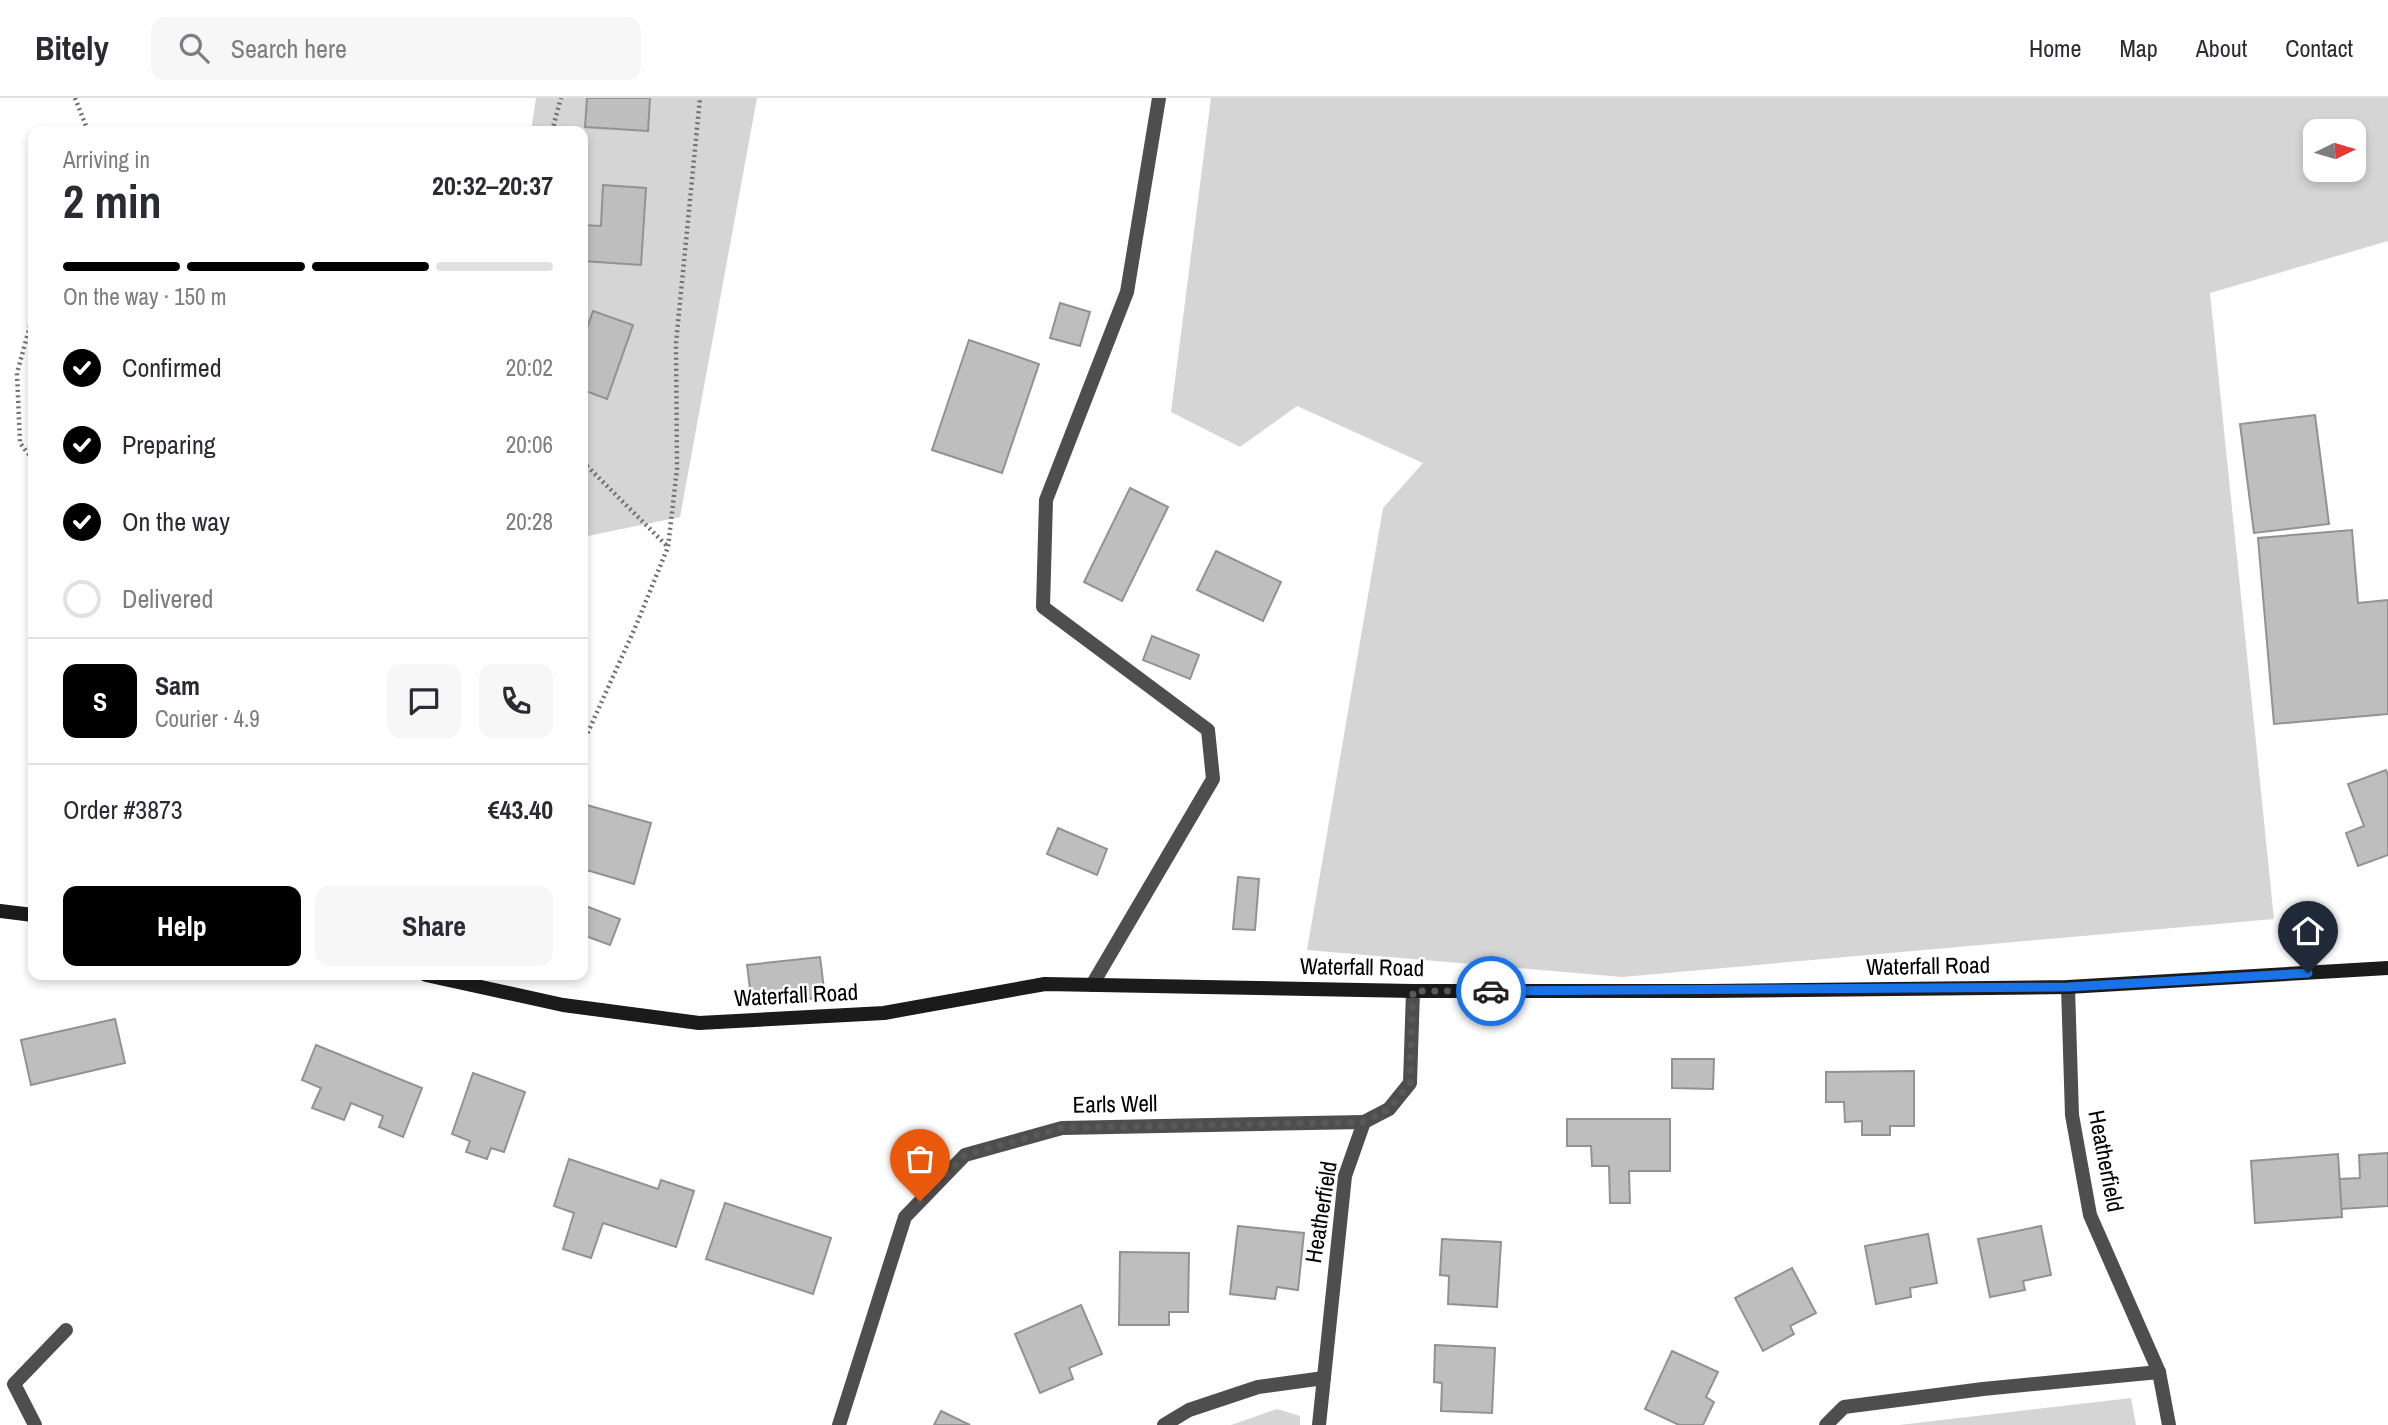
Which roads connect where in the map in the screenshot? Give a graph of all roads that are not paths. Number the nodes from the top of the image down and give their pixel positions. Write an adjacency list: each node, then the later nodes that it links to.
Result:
1 (1159, 98): 6 (street)
2 (0, 911): 3 (street)
3 (28, 914)
4 (2388, 968): 7 (street, Waterfall Road)
5 (449, 980): 6 (street, Waterfall Road)
6 (1092, 985): 8 (street, Waterfall Road)
7 (2068, 987): 8 (street, Waterfall Road); 11 (street, Heatherfield)
8 (1413, 991): 9 (street)
9 (1364, 1122): 12 (street, Heatherfield); 14 (street, Earls Well)
10 (66, 1330): 13 (street)
11 (2159, 1373): 17 (street); 18 (street, Heatherfield)
12 (1324, 1378): 15 (street); 16 (street, Heatherfield)
13 (36, 1425)
14 (839, 1425)
15 (1164, 1425)
16 (1319, 1425)
17 (1826, 1425)
18 (2169, 1425)

